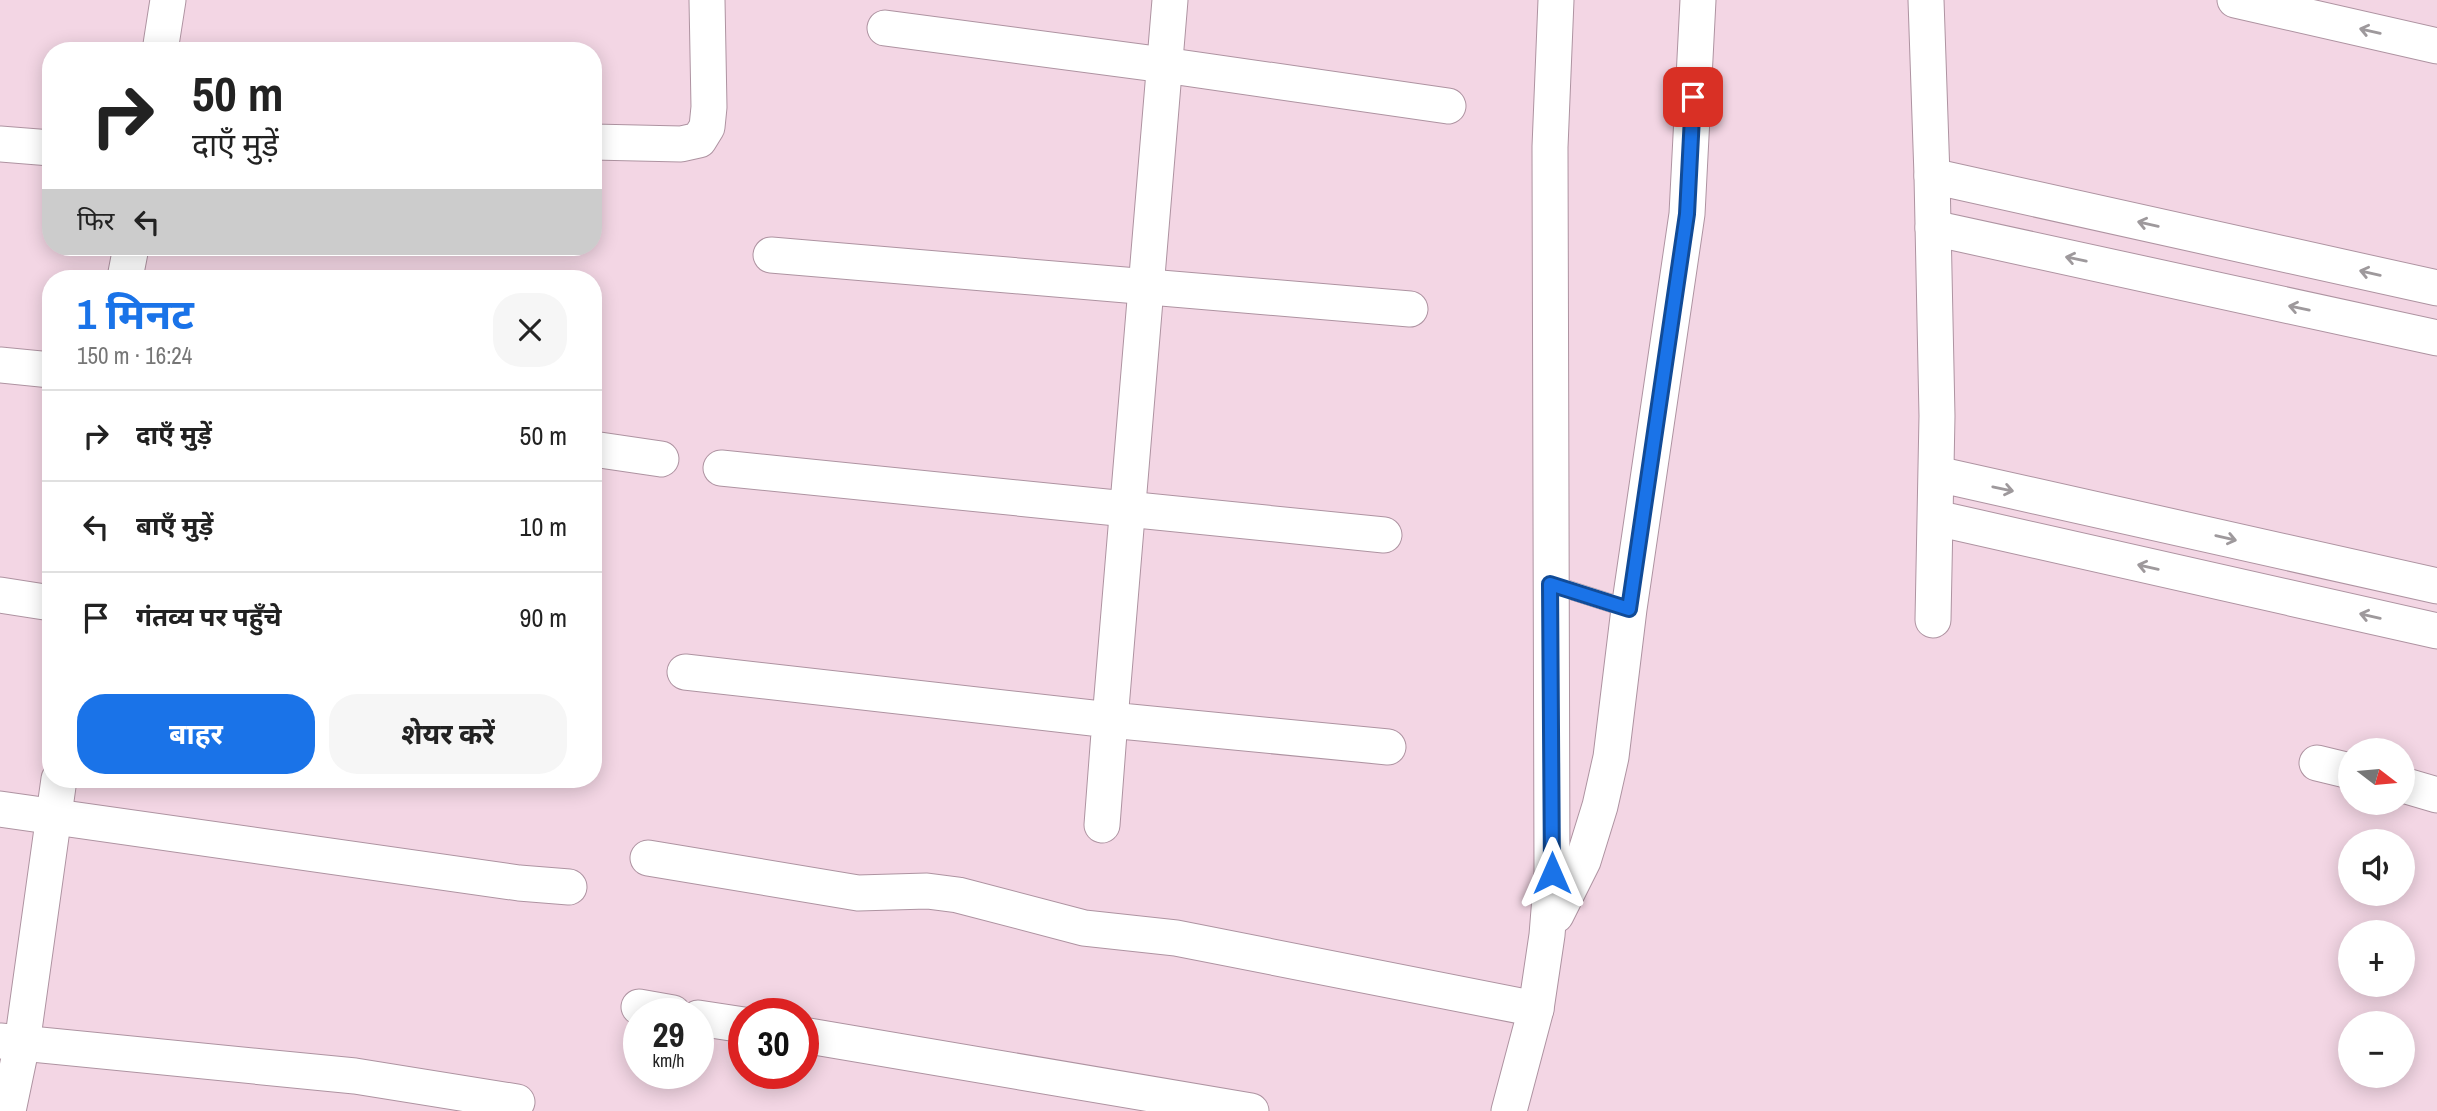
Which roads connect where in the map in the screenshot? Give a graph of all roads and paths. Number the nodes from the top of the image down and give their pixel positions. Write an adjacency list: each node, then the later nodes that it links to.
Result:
1 (168, 0): 9 (street)
2 (707, 0): 13 (street)
3 (1170, 0): 11 (street)
4 (1556, 0): 32 (street)
5 (1698, 0): 36 (street)
6 (1926, 0): 16 (street)
7 (2235, 0): 10 (street, one-way to 7)
8 (885, 28): 11 (street)
9 (161, 42)
10 (2437, 46)
11 (1164, 65): 12 (street); 19 (street)
12 (1448, 106)
13 (602, 142)
14 (0, 144): 15 (street)
15 (42, 147)
16 (1933, 176): 17 (street); 20 (street, one-way to 16)
17 (1933, 228): 22 (street, one-way to 17); 28 (street)
18 (771, 255): 19 (street)
19 (1146, 287): 21 (street); 29 (street)
20 (2437, 288)
21 (1410, 309)
22 (2437, 338)
23 (0, 365): 24 (street)
24 (42, 369)
25 (602, 450): 26 (street)
26 (661, 459)
27 (721, 468): 29 (street)
28 (1937, 474): 30 (street); 33 (street, one-way to 33)
29 (1128, 509): 31 (street); 40 (street)
30 (1936, 518): 37 (street); 38 (street, one-way to 30)
31 (1384, 535)
32 (1550, 584): 36 (lane); 52 (street)
33 (2437, 586)
34 (0, 595): 35 (street)
35 (42, 602)
36 (1629, 609): 52 (street)
37 (1933, 620)
38 (2437, 631)
39 (685, 672): 40 (street)
40 (1110, 720): 41 (street); 49 (street)
41 (1388, 747)
42 (2317, 762): 43 (street)
43 (2338, 768)
44 (58, 788): 48 (street)
45 (2415, 789): 46 (street)
46 (2437, 795)
47 (0, 809): 48 (street)
48 (54, 817): 51 (street); 55 (street)
49 (1102, 825)
50 (649, 858): 53 (street)
51 (569, 887)
52 (1547, 935): 53 (street)
53 (1536, 1009): 59 (street)
54 (819, 1038): 58 (street)
55 (11, 1042): 56 (street); 57 (street)
56 (517, 1102)
57 (8, 1111)
58 (1251, 1111)
59 (1509, 1111)

